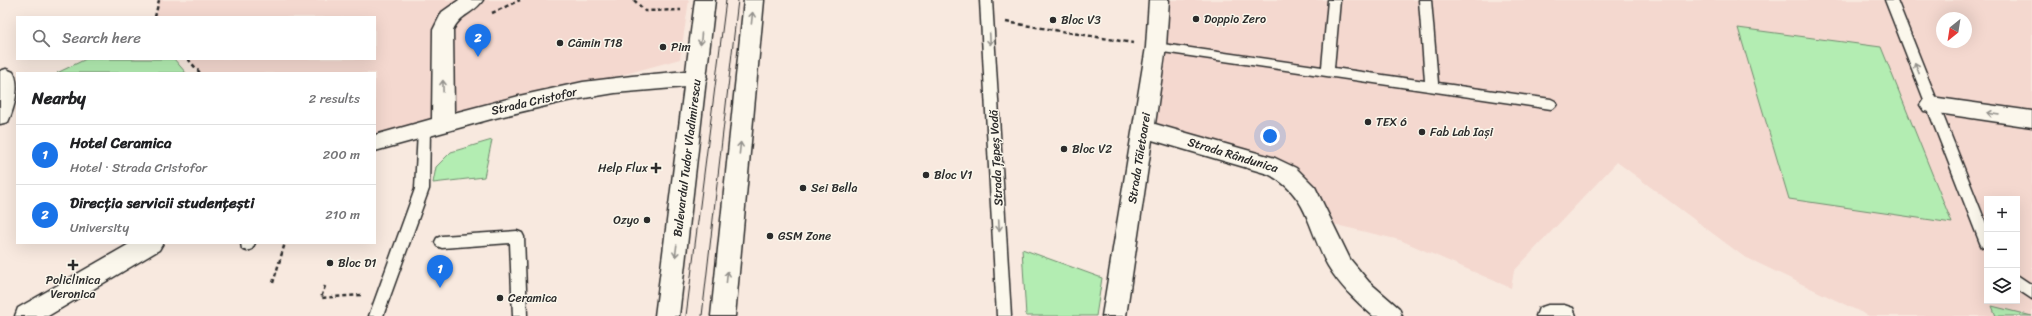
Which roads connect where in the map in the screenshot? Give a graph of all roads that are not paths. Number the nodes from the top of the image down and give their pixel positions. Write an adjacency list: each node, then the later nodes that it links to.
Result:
1 (754, 0): 30 (street, one-way to 1)
2 (986, 0): 31 (lane, Strada Țepeș Vodă, one-way to 31)
3 (1159, 0): 9 (street, Strada Tăietoarei)
4 (1334, 0): 10 (lane)
5 (1425, 0): 13 (lane)
6 (1891, 0): 15 (lane, one-way to 6)
7 (471, 3): 18 (street, one-way to 7)
8 (696, 5): 12 (street, Bulevardul Tudor Vladimirescu, one-way to 12)
9 (1156, 47): 10 (lane); 19 (street, Strada Tăietoarei)
10 (1328, 71): 13 (lane)
11 (6, 77): 16 (street)
12 (697, 78): 18 (street, Strada Cristofor); 29 (street, Bulevardul Tudor Vladimirescu, one-way to 29)
13 (1432, 86): 14 (lane)
14 (1551, 104)
15 (1931, 105): 17 (street, one-way to 15); 21 (lane)
16 (0, 116)
17 (2032, 120)
18 (434, 128): 20 (street, Strada Cristofor); 27 (lane)
19 (1144, 129): 32 (street, Strada Tăietoarei); 33 (street, Strada Rândunica)
20 (376, 143)
21 (1984, 235)
22 (442, 242): 28 (lane)
23 (149, 244): 26 (street)
24 (2020, 283): 25 (lane)
25 (2032, 293)
26 (27, 316)
27 (376, 316)
28 (520, 316)
29 (668, 316)
30 (723, 316)
31 (1004, 316)
32 (1114, 316)
33 (1390, 316)
34 (1548, 316): 35 (street)
35 (1564, 316)

